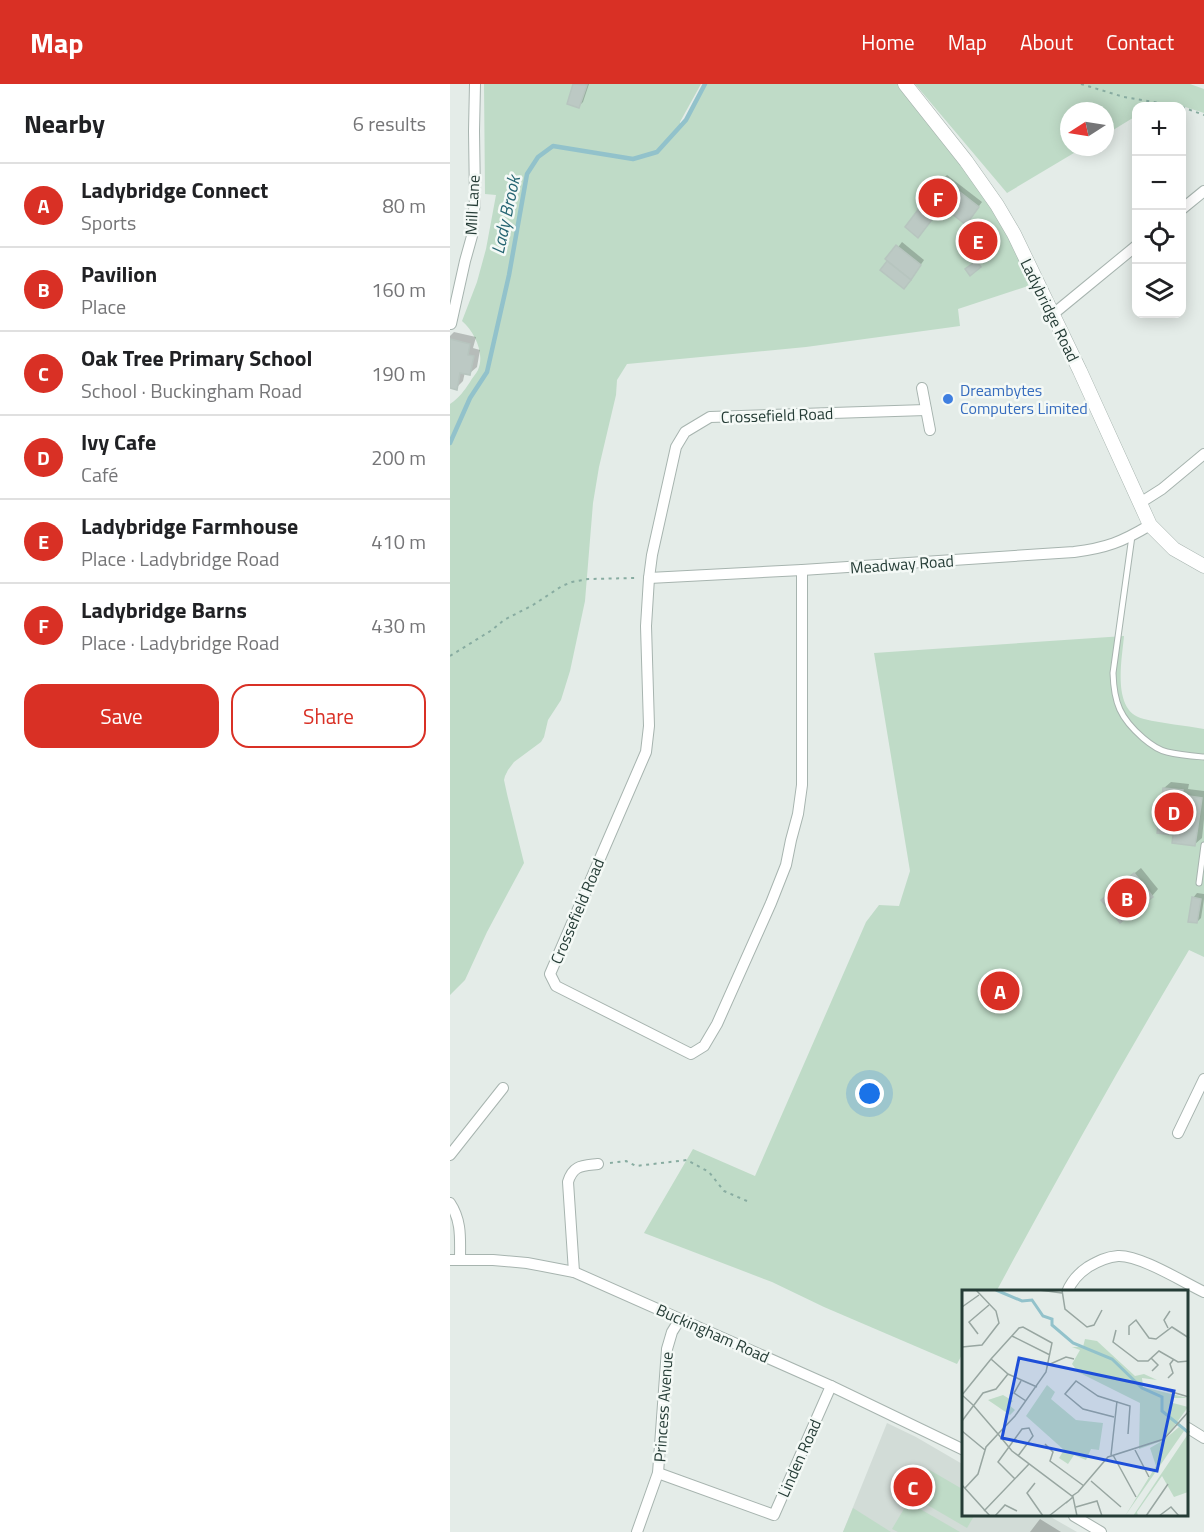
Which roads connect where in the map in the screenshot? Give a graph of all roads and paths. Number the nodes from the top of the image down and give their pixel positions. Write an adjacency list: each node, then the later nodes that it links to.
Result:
1 (475, 84): 11 (street, Mill Lane)
2 (905, 84): 10 (street, Ladybridge Road)
3 (1081, 84): 4 (path)
4 (1152, 102)
5 (1186, 109): 6 (path)
6 (1204, 115)
7 (1204, 191): 8 (street)
8 (1186, 206)
9 (1132, 250): 10 (street)
10 (1052, 315): 16 (street, Ladybridge Road)
11 (451, 324)
12 (922, 388): 13 (street)
13 (926, 410): 14 (street); 21 (street, Crossefield Road)
14 (930, 430)
15 (1204, 454): 16 (street)
16 (1140, 503): 17 (street, Ladybridge Road)
17 (1150, 525): 18 (street, Meadway Road); 19 (street, Ladybridge Road)
18 (1132, 536): 20 (street, Meadway Road); 23 (lane)
19 (1204, 566)
20 (802, 570): 21 (street, Meadway Road); 21 (street, Crossefield Road)
21 (649, 578): 22 (path)
22 (450, 656)
23 (1204, 757)
24 (1204, 844): 25 (lane)
25 (1199, 883)
26 (1204, 1079): 28 (street)
27 (503, 1088): 29 (street)
28 (1178, 1133)
29 (450, 1155)
30 (598, 1164): 31 (path); 34 (street)
31 (747, 1201)
32 (450, 1203): 33 (street)
33 (455, 1260): 34 (street, Buckingham Road)
34 (574, 1272): 37 (street, Buckingham Road)
35 (1068, 1290): 36 (street)
36 (1204, 1292)
37 (680, 1319): 38 (street, Buckingham Road); 42 (street, Princess Avenue)
38 (831, 1386): 41 (street, Buckingham Road); 42 (street, Linden Road)
39 (1189, 1429): 40 (street)
40 (1204, 1438)
41 (962, 1449)
42 (658, 1473): 44 (street, Princess Avenue)
43 (1077, 1517): 45 (street)
44 (638, 1532)
45 (1101, 1532)

